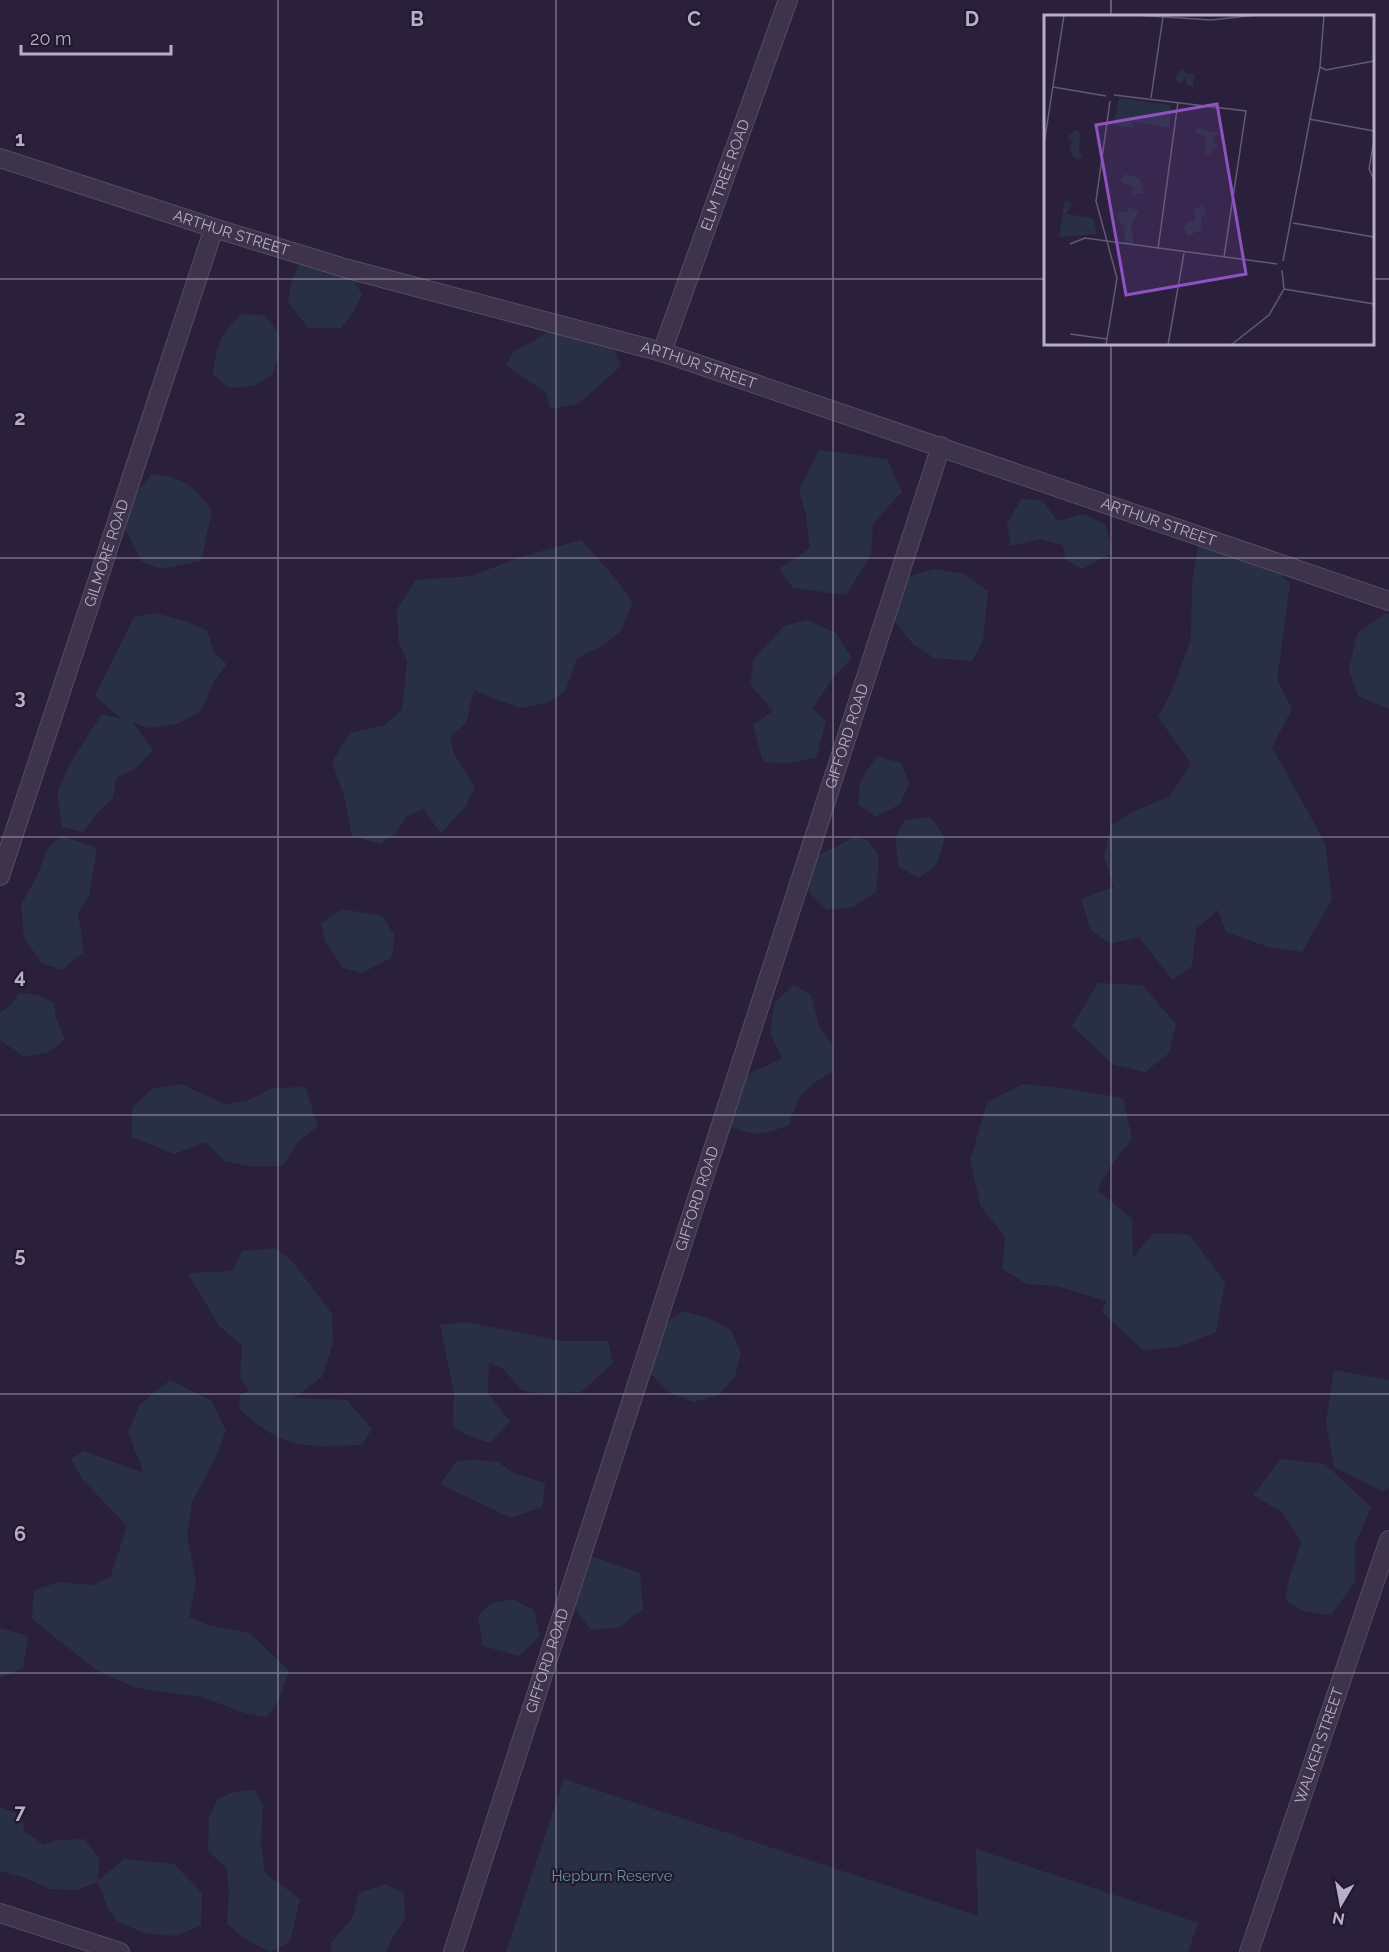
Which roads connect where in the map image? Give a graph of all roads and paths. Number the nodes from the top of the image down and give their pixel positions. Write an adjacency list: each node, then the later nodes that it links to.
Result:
1 (788, 0): 4 (street, ELM TREE ROAD)
2 (0, 158): 3 (street, ARTHUR STREET)
3 (214, 228): 4 (street, ARTHUR STREET); 7 (street, GILMORE ROAD)
4 (662, 352): 5 (street, ARTHUR STREET)
5 (941, 446): 6 (street, ARTHUR STREET); 11 (street, GIFFORD ROAD)
6 (1389, 601)
7 (0, 876)
8 (1389, 1540): 12 (street, WALKER STREET)
9 (0, 1913): 10 (street)
10 (120, 1952)
11 (453, 1952)
12 (1249, 1952)

